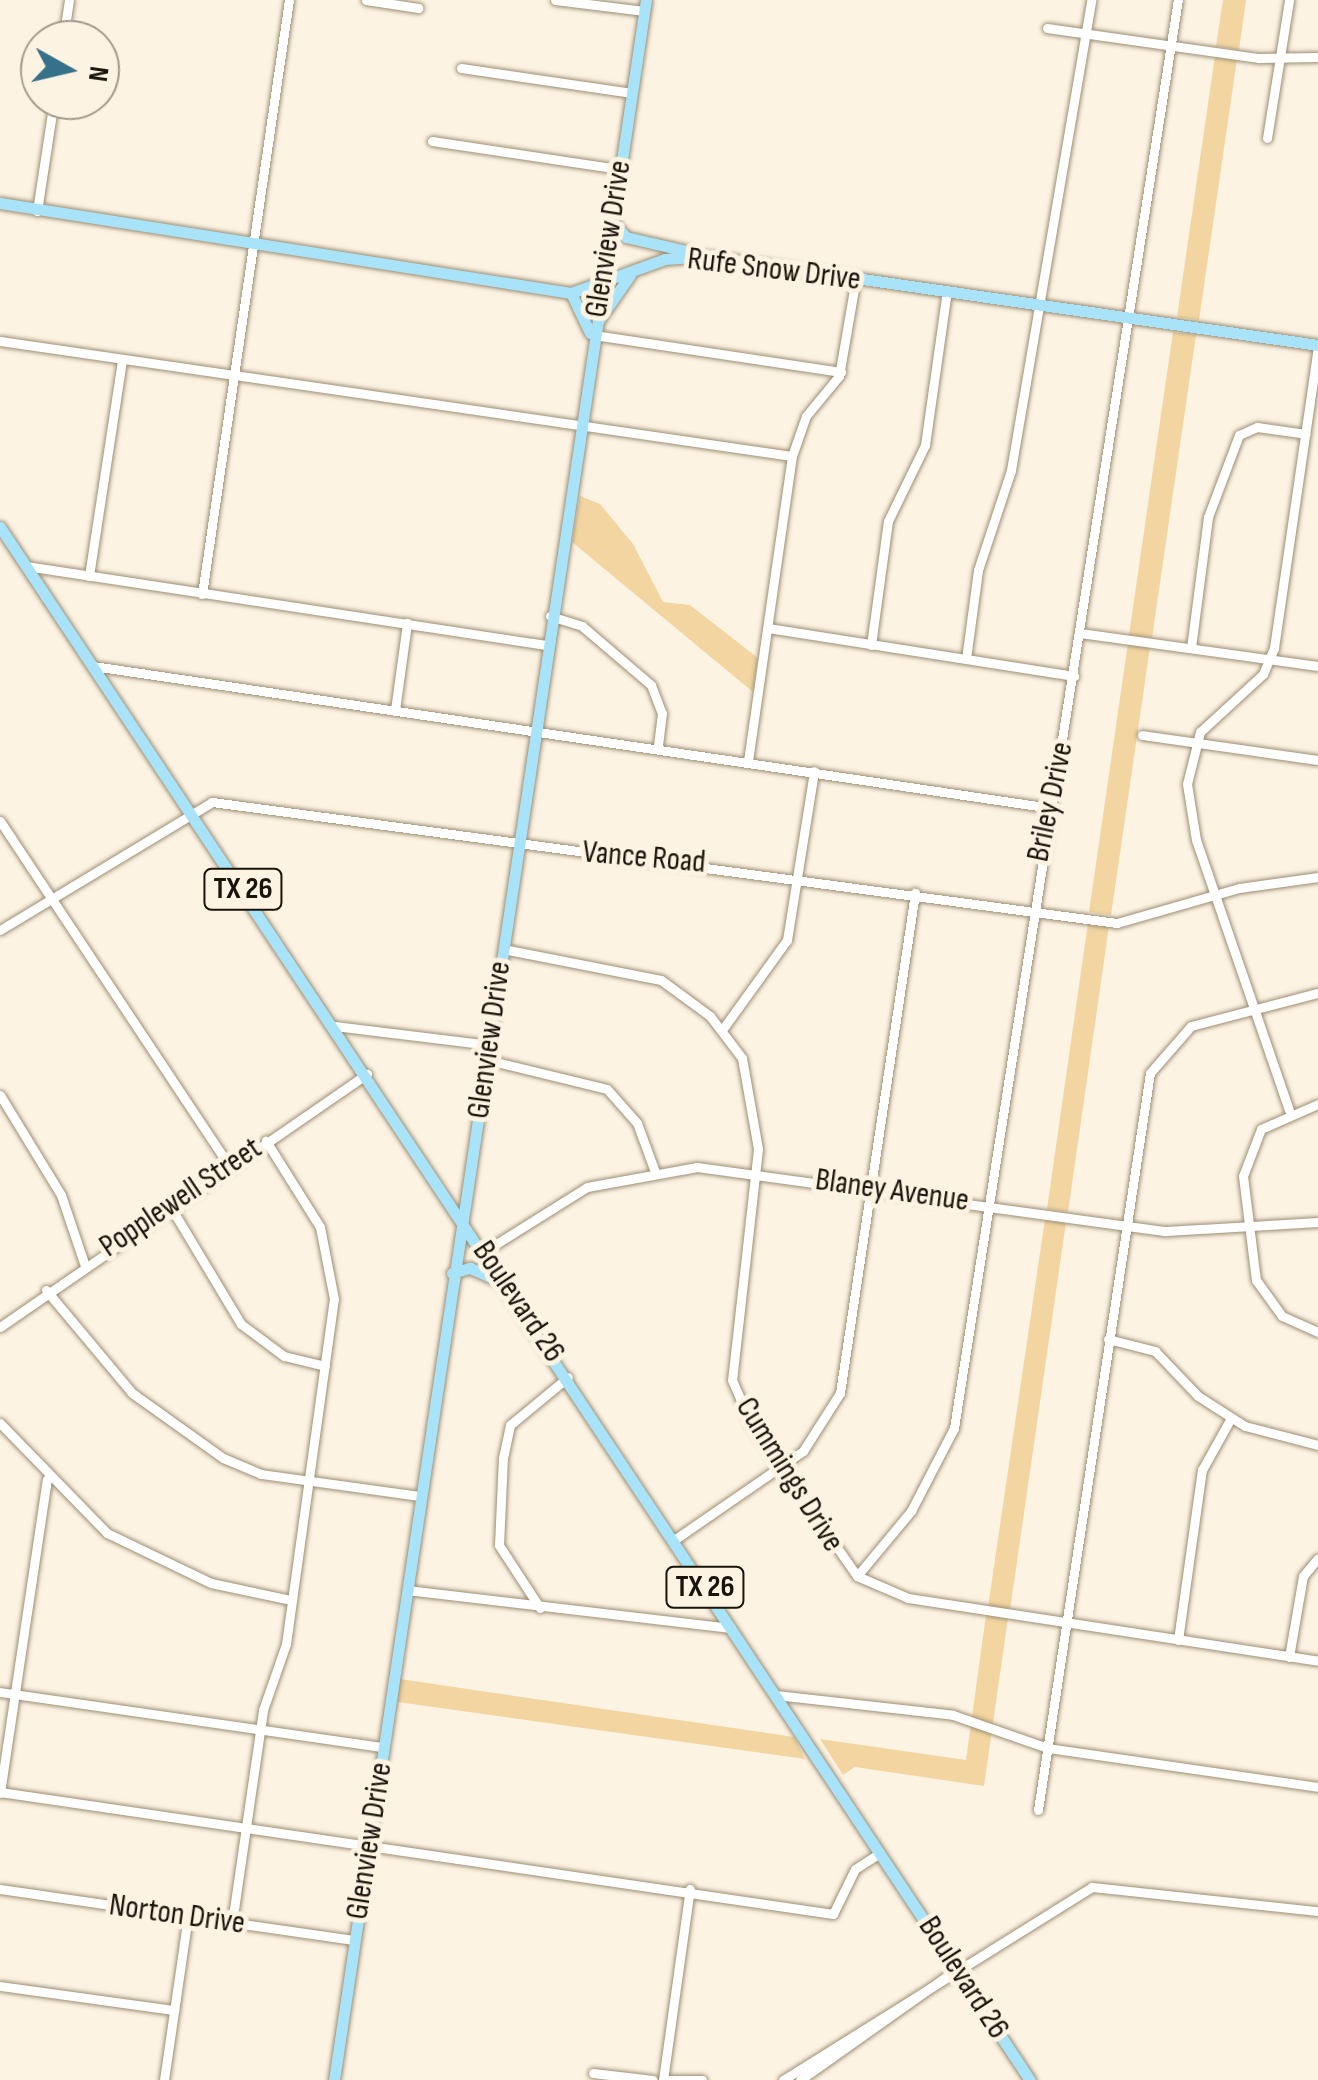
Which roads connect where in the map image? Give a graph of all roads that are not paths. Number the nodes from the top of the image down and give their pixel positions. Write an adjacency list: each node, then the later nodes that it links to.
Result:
1 (289, 0): 23 (street)
2 (366, 0): 8 (street)
3 (555, 0): 7 (street)
4 (1091, 0): 10 (street)
5 (1178, 0): 11 (street, Briley Drive)
6 (1288, 0): 12 (street)
7 (645, 6): 15 (main road, Glenview Drive)
8 (418, 8)
9 (1047, 28): 10 (street)
10 (1086, 34): 11 (street); 30 (street)
11 (1171, 46): 12 (street); 31 (street, Briley Drive)
12 (1280, 57): 13 (street); 17 (street)
13 (1318, 57)
14 (461, 68): 15 (street)
15 (632, 93): 19 (main road, Glenview Drive)
16 (51, 120): 21 (street)
17 (1268, 138)
18 (432, 141): 19 (street)
19 (620, 169): 22 (main road, Glenview Drive)
20 (0, 203): 21 (main road, Rufe Snow Drive)
21 (36, 212): 23 (main road, Rufe Snow Drive)
22 (612, 222): 24 (main road); 27 (main road, Glenview Drive)
23 (253, 247): 29 (main road, Rufe Snow Drive); 38 (street)
24 (704, 256): 25 (main road, Rufe Snow Drive); 26 (main road, Rufe Snow Drive)
25 (630, 274): 27 (main road, Rufe Snow Drive); 32 (main road)
26 (856, 278): 28 (main road, Rufe Snow Drive); 37 (street)
27 (602, 290): 29 (main road, Rufe Snow Drive); 32 (main road, Glenview Drive)
28 (946, 291): 30 (main road, Rufe Snow Drive); 50 (street)
29 (572, 293): 35 (main road)
30 (1036, 306): 31 (main road, Rufe Snow Drive); 53 (street)
31 (1124, 318): 34 (main road, Rufe Snow Drive); 49 (street, Briley Drive)
32 (595, 330): 35 (main road, Glenview Drive); 37 (street)
33 (0, 341): 36 (street)
34 (1318, 345): 40 (street)
35 (591, 353): 39 (main road, Glenview Drive)
36 (122, 360): 38 (street); 44 (street)
37 (841, 372): 41 (street)
38 (235, 376): 39 (street); 45 (street)
39 (580, 426): 41 (street); 46 (main road, Glenview Drive)
40 (1306, 434): 52 (street); 54 (street)
41 (792, 456): 48 (street)
42 (0, 527): 43 (main road, Boulevard 26 / TX 26)
43 (26, 566): 44 (street); 55 (main road, Boulevard 26 / TX 26)
44 (89, 576): 45 (street)
45 (202, 594): 47 (street)
46 (550, 616): 51 (main road, Glenview Drive); 62 (street)
47 (407, 623): 51 (street); 58 (street)
48 (768, 628): 50 (street); 64 (street)
49 (1080, 633): 52 (street); 57 (street, Briley Drive)
50 (871, 644): 53 (street)
51 (546, 645): 59 (main road, Glenview Drive)
52 (1191, 648): 54 (street)
53 (966, 659): 57 (street)
54 (1270, 660): 56 (street); 61 (street)
55 (93, 666): 58 (street); 67 (main road, Boulevard 26 / TX 26)
56 (1318, 666)
57 (1074, 676): 66 (street, Briley Drive)
58 (394, 710): 59 (street)
59 (534, 731): 62 (street); 69 (main road, Glenview Drive)
60 (1142, 735): 61 (street)
61 (1197, 740): 63 (street); 73 (street)
62 (658, 748): 64 (street)
63 (1318, 760)
64 (748, 761): 65 (street)
65 (814, 771): 66 (street); 70 (street)
66 (1044, 807): 75 (street, Briley Drive)
67 (190, 811): 69 (street, Vance Road); 74 (street, Vance Road); 80 (main road, Boulevard 26 / TX 26)
68 (0, 821): 74 (street)
69 (518, 847): 70 (street, Vance Road); 77 (main road, Glenview Drive)
70 (800, 876): 72 (street, Vance Road); 81 (street)
71 (1318, 877): 73 (street, Vance Road)
72 (915, 893): 75 (street, Vance Road); 92 (street)
73 (1214, 894): 75 (street, Vance Road); 79 (street)
74 (51, 898): 76 (street, Vance Road); 89 (street)
75 (1030, 910): 93 (street, Briley Drive)
76 (0, 930)
77 (503, 949): 81 (street, Cummings Drive); 82 (main road, Glenview Drive)
78 (1318, 993): 79 (street)
79 (1252, 1003): 87 (street); 97 (street)
80 (335, 1026): 82 (street); 84 (main road, Boulevard 26 / TX 26)
81 (722, 1030): 91 (street, Cummings Drive)
82 (490, 1046): 83 (main road, Glenview Drive)
83 (488, 1060): 90 (street); 95 (main road, Glenview Drive)
84 (366, 1074): 88 (street, Popplewell Street); 95 (main road, Boulevard 26 / TX 26)
85 (0, 1095): 100 (street)
86 (1318, 1104): 87 (street)
87 (1289, 1110): 98 (street)
88 (266, 1141): 89 (street, Popplewell Street); 107 (street)
89 (229, 1166): 94 (street, Popplewell Street)
90 (655, 1172): 91 (street, Blaney Avenue); 99 (street, Blaney Avenue)
91 (756, 1172): 92 (street, Blaney Avenue); 112 (street, Cummings Drive)
92 (874, 1188): 93 (street, Blaney Avenue); 112 (street)
93 (988, 1204): 97 (street, Blaney Avenue); 118 (street, Briley Drive)
94 (170, 1206): 100 (street, Popplewell Street); 107 (street)
95 (462, 1218): 99 (main road, Boulevard 26 / TX 26); 101 (main road, Glenview Drive)
96 (1318, 1222): 98 (street, Blaney Avenue)
97 (1125, 1225): 98 (street, Blaney Avenue); 106 (street)
98 (1245, 1228): 105 (street)
99 (484, 1250): 101 (main road); 102 (main road, Boulevard 26 / TX 26)
100 (84, 1263): 103 (street, Popplewell Street)
101 (452, 1273): 102 (main road); 115 (main road, Glenview Drive)
102 (502, 1282): 108 (main road, Boulevard 26 / TX 26)
103 (46, 1290): 104 (street, Popplewell Street); 114 (street)
104 (0, 1328)
105 (1318, 1332)
106 (1108, 1339): 109 (street); 122 (street)
107 (324, 1366): 114 (street)
108 (568, 1377): 116 (main road, Boulevard 26 / TX 26); 121 (street)
109 (1231, 1418): 111 (street); 124 (street)
110 (0, 1423): 113 (street)
111 (1318, 1445)
112 (780, 1469): 116 (street); 118 (street, Cummings Drive)
113 (47, 1479): 120 (street); 128 (street)
114 (306, 1482): 115 (street); 120 (street)
115 (420, 1496): 119 (main road, Glenview Drive)
116 (674, 1540): 123 (main road, Boulevard 26 / TX 26)
117 (1318, 1558): 125 (street)
118 (857, 1576): 122 (street, Cummings Drive)
119 (407, 1590): 121 (street); 131 (main road, Glenview Drive)
120 (291, 1600): 130 (street)
121 (540, 1609): 123 (street)
122 (1065, 1623): 124 (street, Cummings Drive); 132 (street)
123 (732, 1628): 129 (main road, Boulevard 26 / TX 26)
124 (1178, 1640): 125 (street, Cummings Drive)
125 (1289, 1656): 126 (street, Cummings Drive)
126 (1318, 1661)
127 (0, 1692): 128 (street)
128 (14, 1694): 130 (street); 134 (street)
129 (776, 1695): 132 (street); 138 (main road, Boulevard 26 / TX 26)
130 (260, 1729): 131 (street); 136 (street)
131 (384, 1747): 137 (main road, Glenview Drive)
132 (1048, 1748): 133 (street); 135 (street)
133 (1318, 1787)
134 (0, 1792): 136 (street)
135 (1038, 1810)
136 (246, 1828): 137 (street); 143 (street)
137 (369, 1846): 140 (street); 144 (main road, Glenview Drive)
138 (880, 1853): 140 (street); 145 (main road, Boulevard 26 / TX 26)
139 (0, 1889): 142 (street, Norton Drive)
140 (690, 1890): 152 (street)
141 (1318, 1911): 145 (street)
142 (188, 1916): 143 (street, Norton Drive); 147 (street)
143 (232, 1922): 144 (street, Norton Drive)
144 (355, 1940): 149 (main road, Glenview Drive)
145 (957, 1969): 154 (street); 155 (street); 156 (main road, Boulevard 26 / TX 26)
146 (0, 1986): 147 (street)
147 (174, 2010): 148 (street)
148 (164, 2080)
149 (334, 2080)
150 (630, 2080): 151 (street)
151 (653, 2080)
152 (673, 2080): 153 (street)
153 (702, 2080)
154 (783, 2080)
155 (800, 2080)
156 (1030, 2080)

